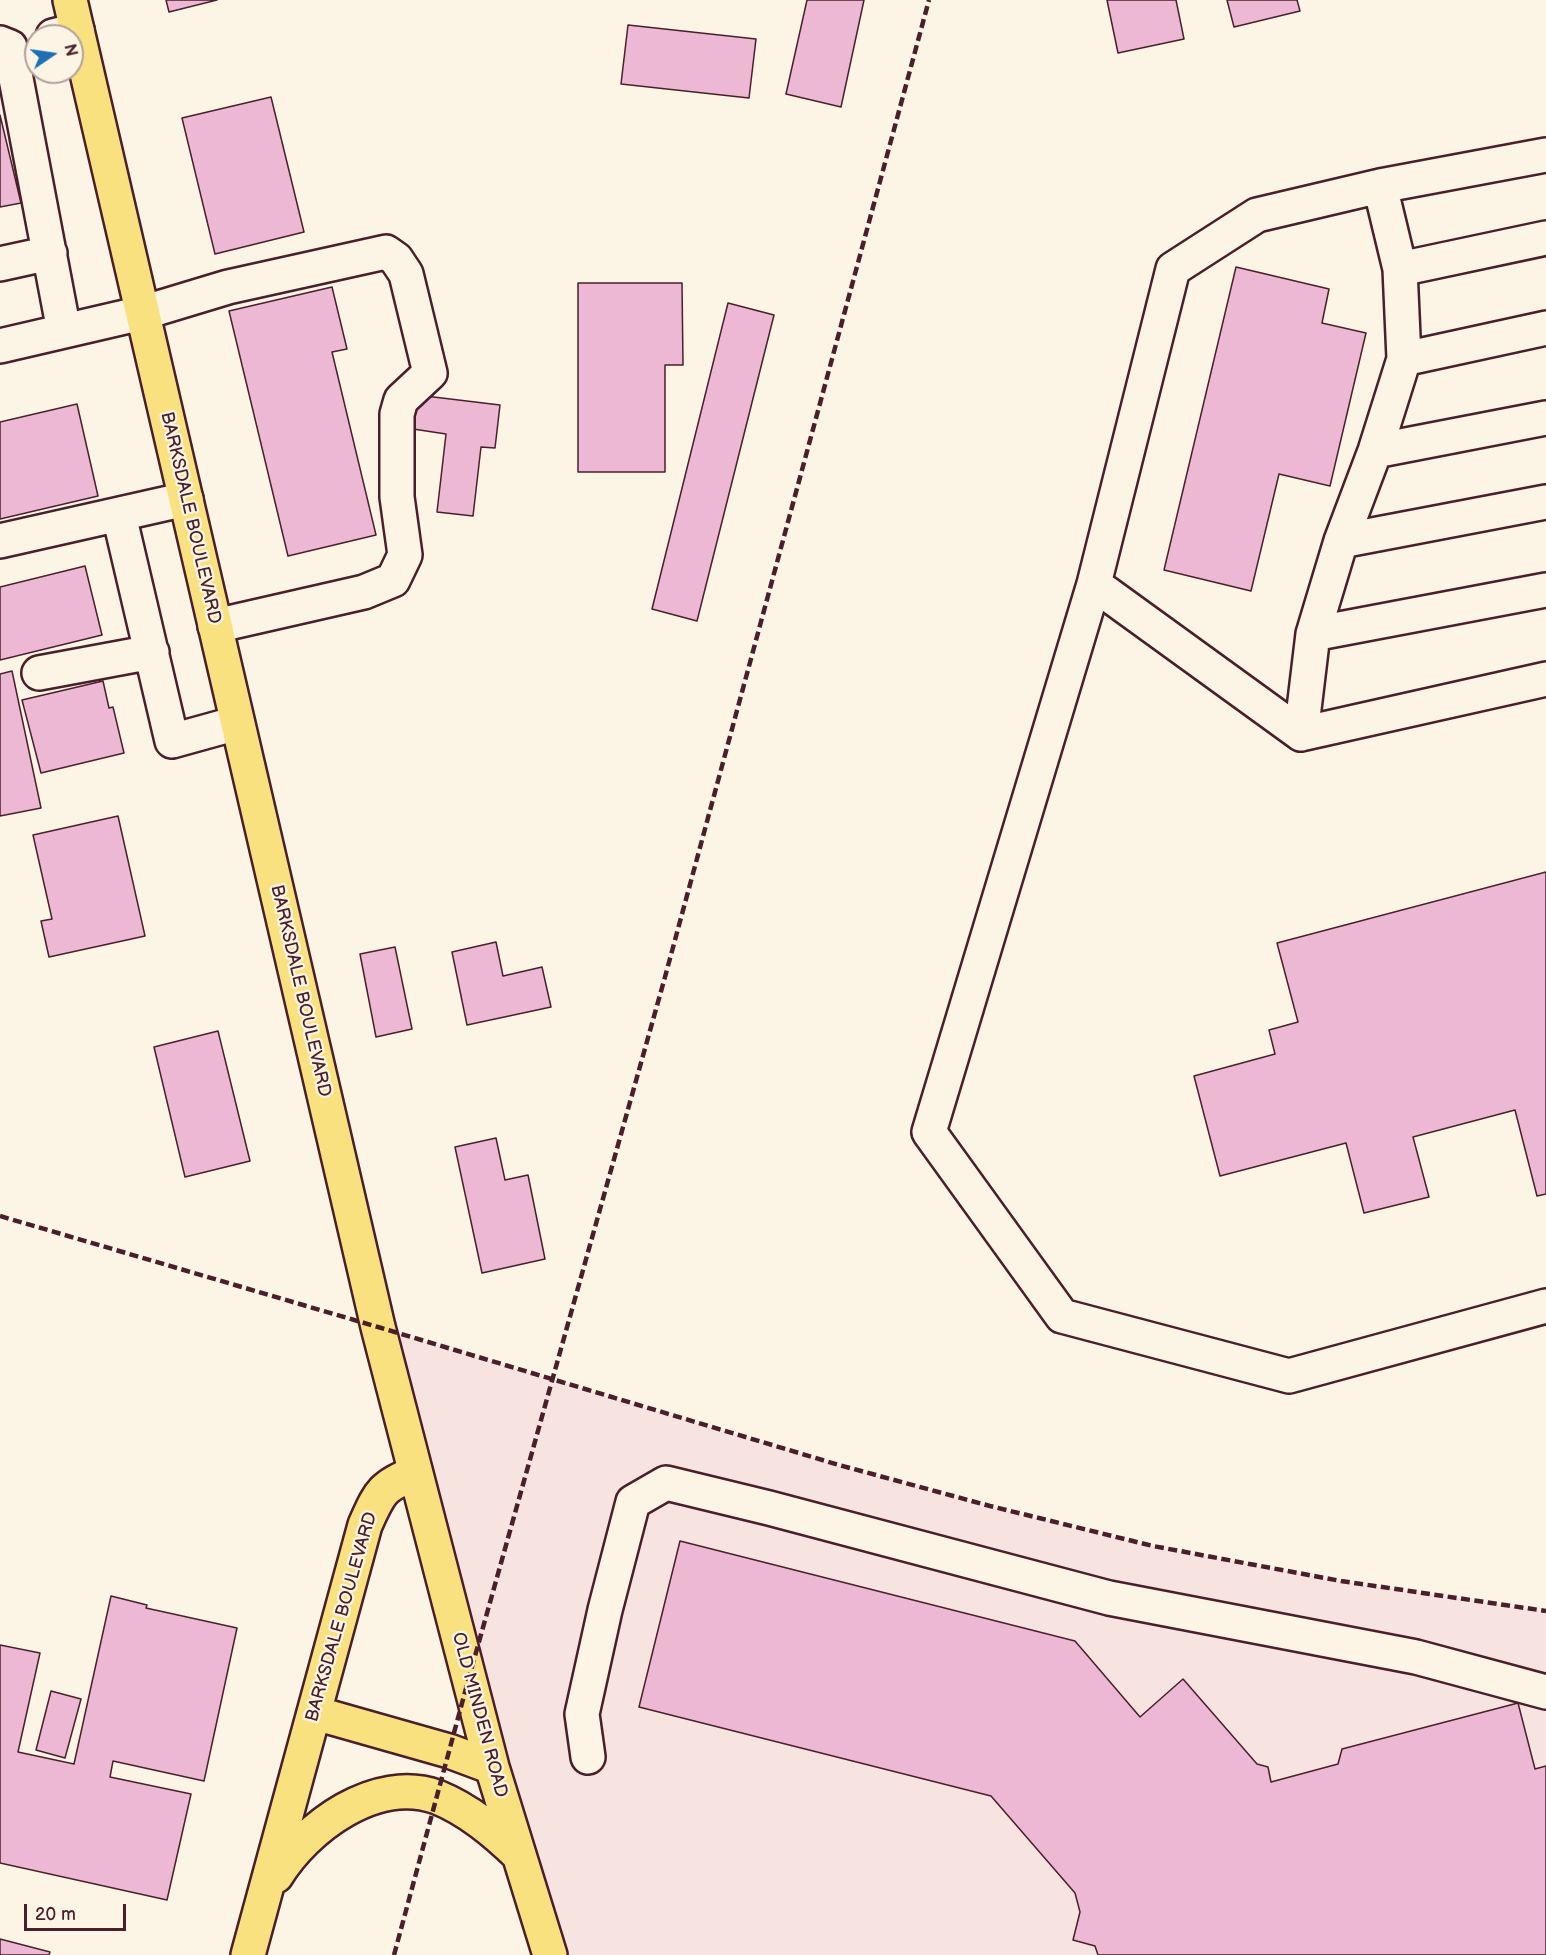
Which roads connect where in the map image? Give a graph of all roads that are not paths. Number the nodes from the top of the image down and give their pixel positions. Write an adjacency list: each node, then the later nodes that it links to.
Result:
1 (66, 22): 9 (main road, BARKSDALE BOULEVARD)
2 (15, 44): 6 (street)
3 (1546, 155): 4 (street)
4 (1380, 186): 8 (street); 21 (street)
5 (1546, 238): 8 (street)
6 (50, 253): 7 (street); 11 (street)
7 (0, 264)
8 (1400, 269): 13 (street)
9 (142, 313): 11 (street); 16 (main road, BARKSDALE BOULEVARD); 23 (street)
10 (1546, 328): 13 (street)
11 (64, 331): 12 (street)
12 (0, 346)
13 (1404, 359): 15 (street)
14 (1546, 418): 15 (street)
15 (1375, 451): 20 (street)
16 (186, 499): 18 (street); 23 (main road, BARKSDALE BOULEVARD)
17 (1546, 502): 20 (street)
18 (119, 515): 19 (street); 25 (street)
19 (0, 541)
20 (1341, 541): 24 (street)
21 (1095, 584): 29 (street); 30 (street)
22 (1546, 590): 24 (street)
23 (215, 626): 28 (main road, BARKSDALE BOULEVARD)
24 (1313, 634): 29 (street)
25 (152, 652): 26 (street); 28 (street)
26 (39, 673)
27 (1546, 679): 29 (street)
28 (237, 723): 31 (main road, BARKSDALE BOULEVARD)
29 (1301, 734)
30 (1546, 1306)
31 (415, 1473): 33 (main road, BARKSDALE BOULEVARD); 35 (main road, OLD MINDEN ROAD)
32 (1546, 1692): 34 (street)
33 (315, 1713): 35 (main road); 37 (main road, BARKSDALE BOULEVARD)
34 (588, 1757)
35 (492, 1767): 36 (main road, OLD MINDEN ROAD)
36 (519, 1855): 37 (main road); 39 (main road, OLD MINDEN ROAD)
37 (264, 1896): 38 (main road, BARKSDALE BOULEVARD)
38 (248, 1955)
39 (550, 1955)

